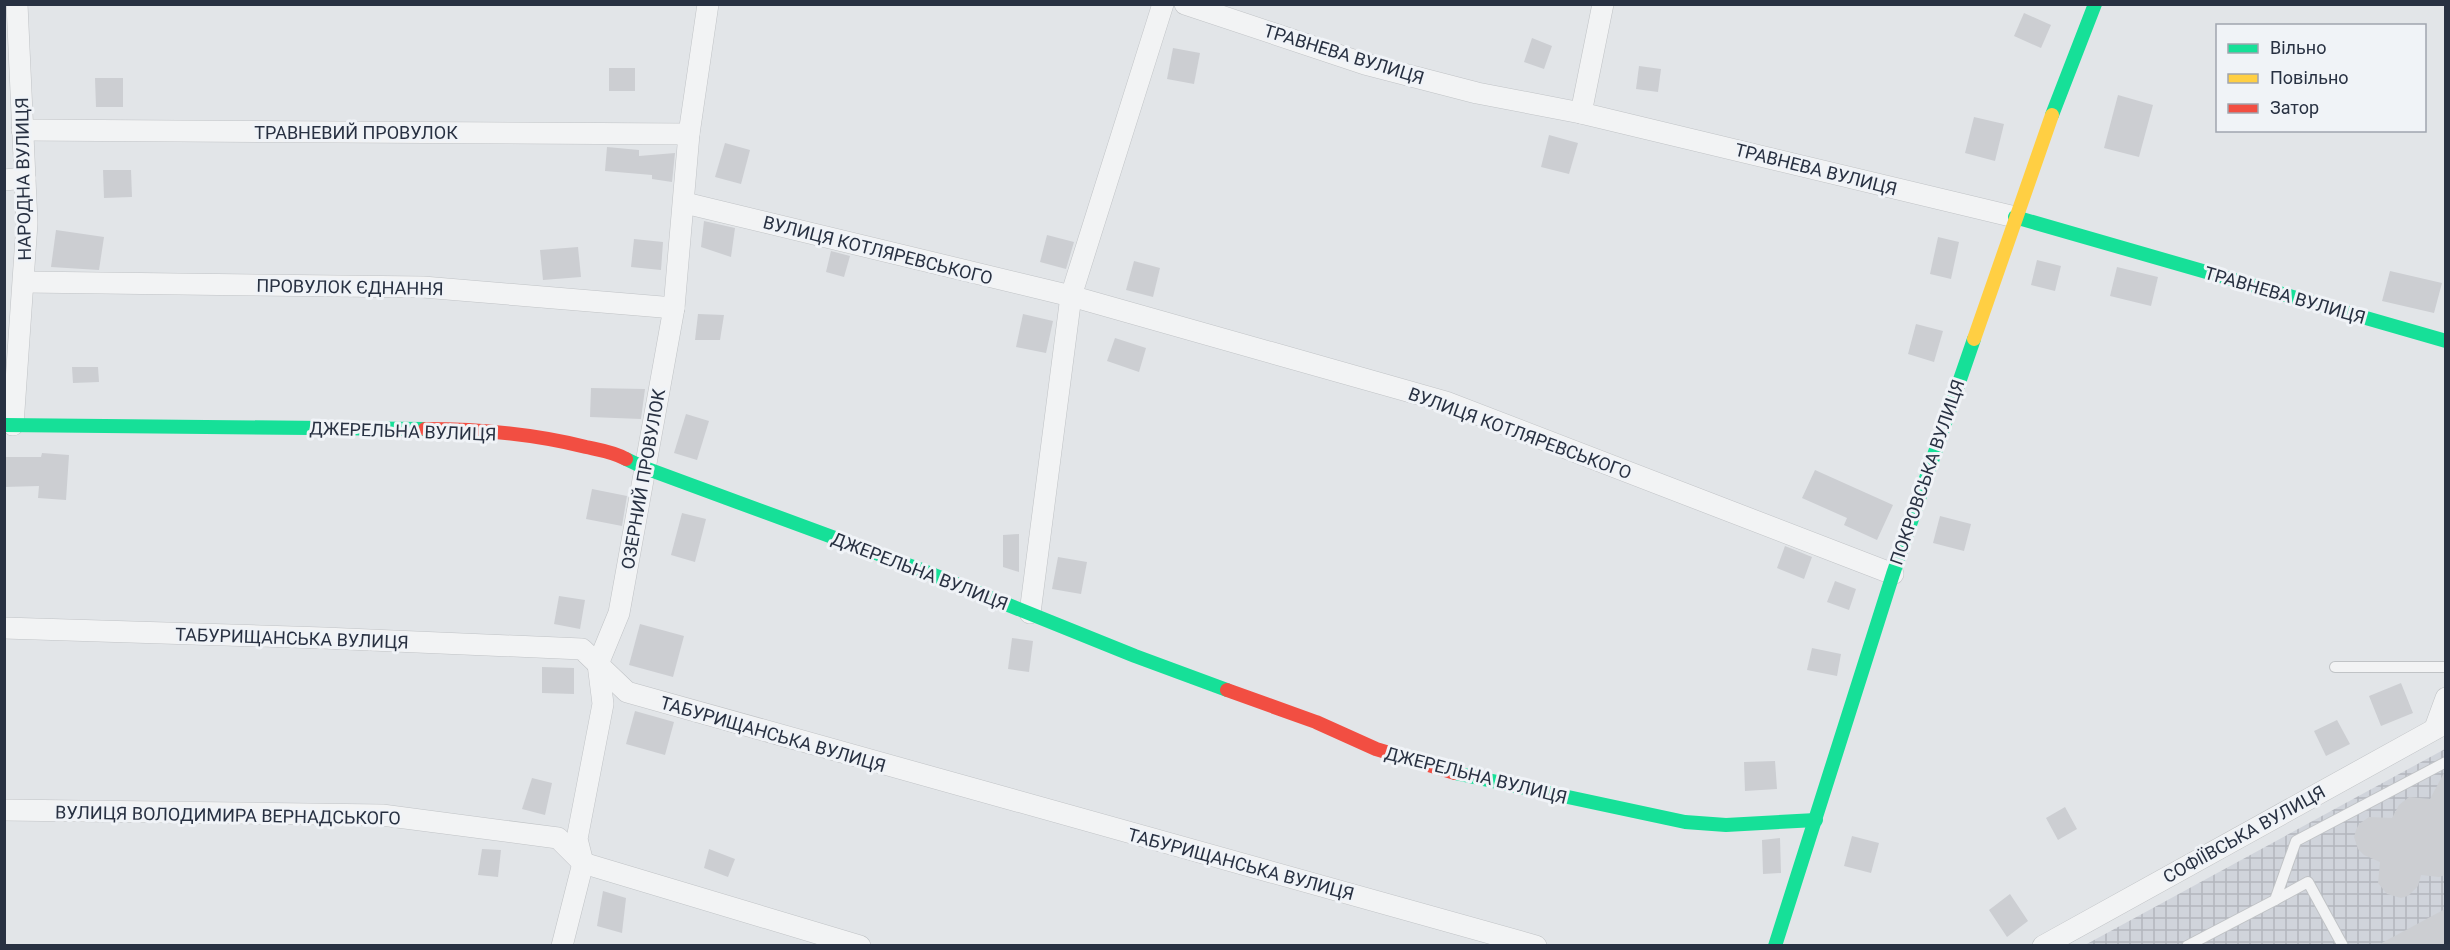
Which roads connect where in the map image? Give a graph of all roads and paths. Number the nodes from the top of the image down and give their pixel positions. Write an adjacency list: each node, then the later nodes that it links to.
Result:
1 (17, 4): 8 (street, НАРОДНА ВУЛИЦЯ)
2 (708, 4): 9 (street, ОЗЕРНИЙ ПРОВУЛОК)
3 (1163, 4): 14 (street)
4 (1185, 4): 7 (street, ТРАВНЕВА ВУЛИЦЯ)
5 (1603, 4): 7 (street)
6 (2095, 4): 12 (street, ПОКРОВСЬКА ВУЛИЦЯ)
7 (1581, 113): 12 (street, ТРАВНЕВА ВУЛИЦЯ)
8 (22, 130): 9 (street, ТРАВНЕВИЙ ПРОВУЛОК); 10 (street, НАРОДНА ВУЛИЦЯ)
9 (689, 134): 11 (street, ОЗЕРНИЙ ПРОВУЛОК)
10 (15, 179): 13 (street, НАРОДНА ВУЛИЦЯ)
11 (685, 203): 14 (street, ВУЛИЦЯ КОТЛЯРЕВСЬКОГО); 15 (street, ОЗЕРНИЙ ПРОВУЛОК)
12 (2015, 218): 16 (street, ТРАВНЕВА ВУЛИЦЯ); 19 (street, ПОКРОВСЬКА ВУЛИЦЯ)
13 (25, 282): 15 (street, ПРОВУЛОК ЄДНАННЯ); 17 (street, НАРОДНА ВУЛИЦЯ)
14 (1071, 297): 19 (street, ВУЛИЦЯ КОТЛЯРЕВСЬКОГО); 20 (street)
15 (674, 308): 18 (street, ОЗЕРНИЙ ПРОВУЛОК)
16 (2445, 341)
17 (9, 425): 18 (street, ДЖЕРЕЛЬНА ВУЛИЦЯ)
18 (645, 468): 20 (street, ДЖЕРЕЛЬНА ВУЛИЦЯ); 22 (street, ОЗЕРНИЙ ПРОВУЛОК)
19 (1893, 574): 29 (street, ПОКРОВСЬКА ВУЛИЦЯ)
20 (1030, 613): 29 (street, ДЖЕРЕЛЬНА ВУЛИЦЯ)
21 (4, 628): 22 (street, ТАБУРИЩАНСЬКА ВУЛИЦЯ)
22 (598, 664): 30 (street, ОЗЕРНИЙ ПРОВУЛОК); 35 (street, ТАБУРИЩАНСЬКА ВУЛИЦЯ)
23 (2335, 667): 24 (lane)
24 (2445, 667)
25 (2445, 698): 26 (street)
26 (2440, 725): 32 (street, СОФІЇВСЬКА ВУЛИЦЯ)
27 (2445, 762): 31 (lane)
28 (4, 810): 30 (street, ВУЛИЦЯ ВОЛОДИМИРА ВЕРНАДСЬКОГО)
29 (1816, 820): 36 (street, ПОКРОВСЬКА ВУЛИЦЯ)
30 (583, 863): 33 (street, ОЗЕРНИЙ ПРОВУЛОК); 34 (street, ВУЛИЦЯ ВОЛОДИМИРА ВЕРНАДСЬКОГО)
31 (2275, 900): 37 (lane); 38 (lane)
32 (2051, 944)
33 (562, 945)
34 (860, 945)
35 (1536, 945)
36 (1775, 945)
37 (2187, 945)
38 (2343, 945)

